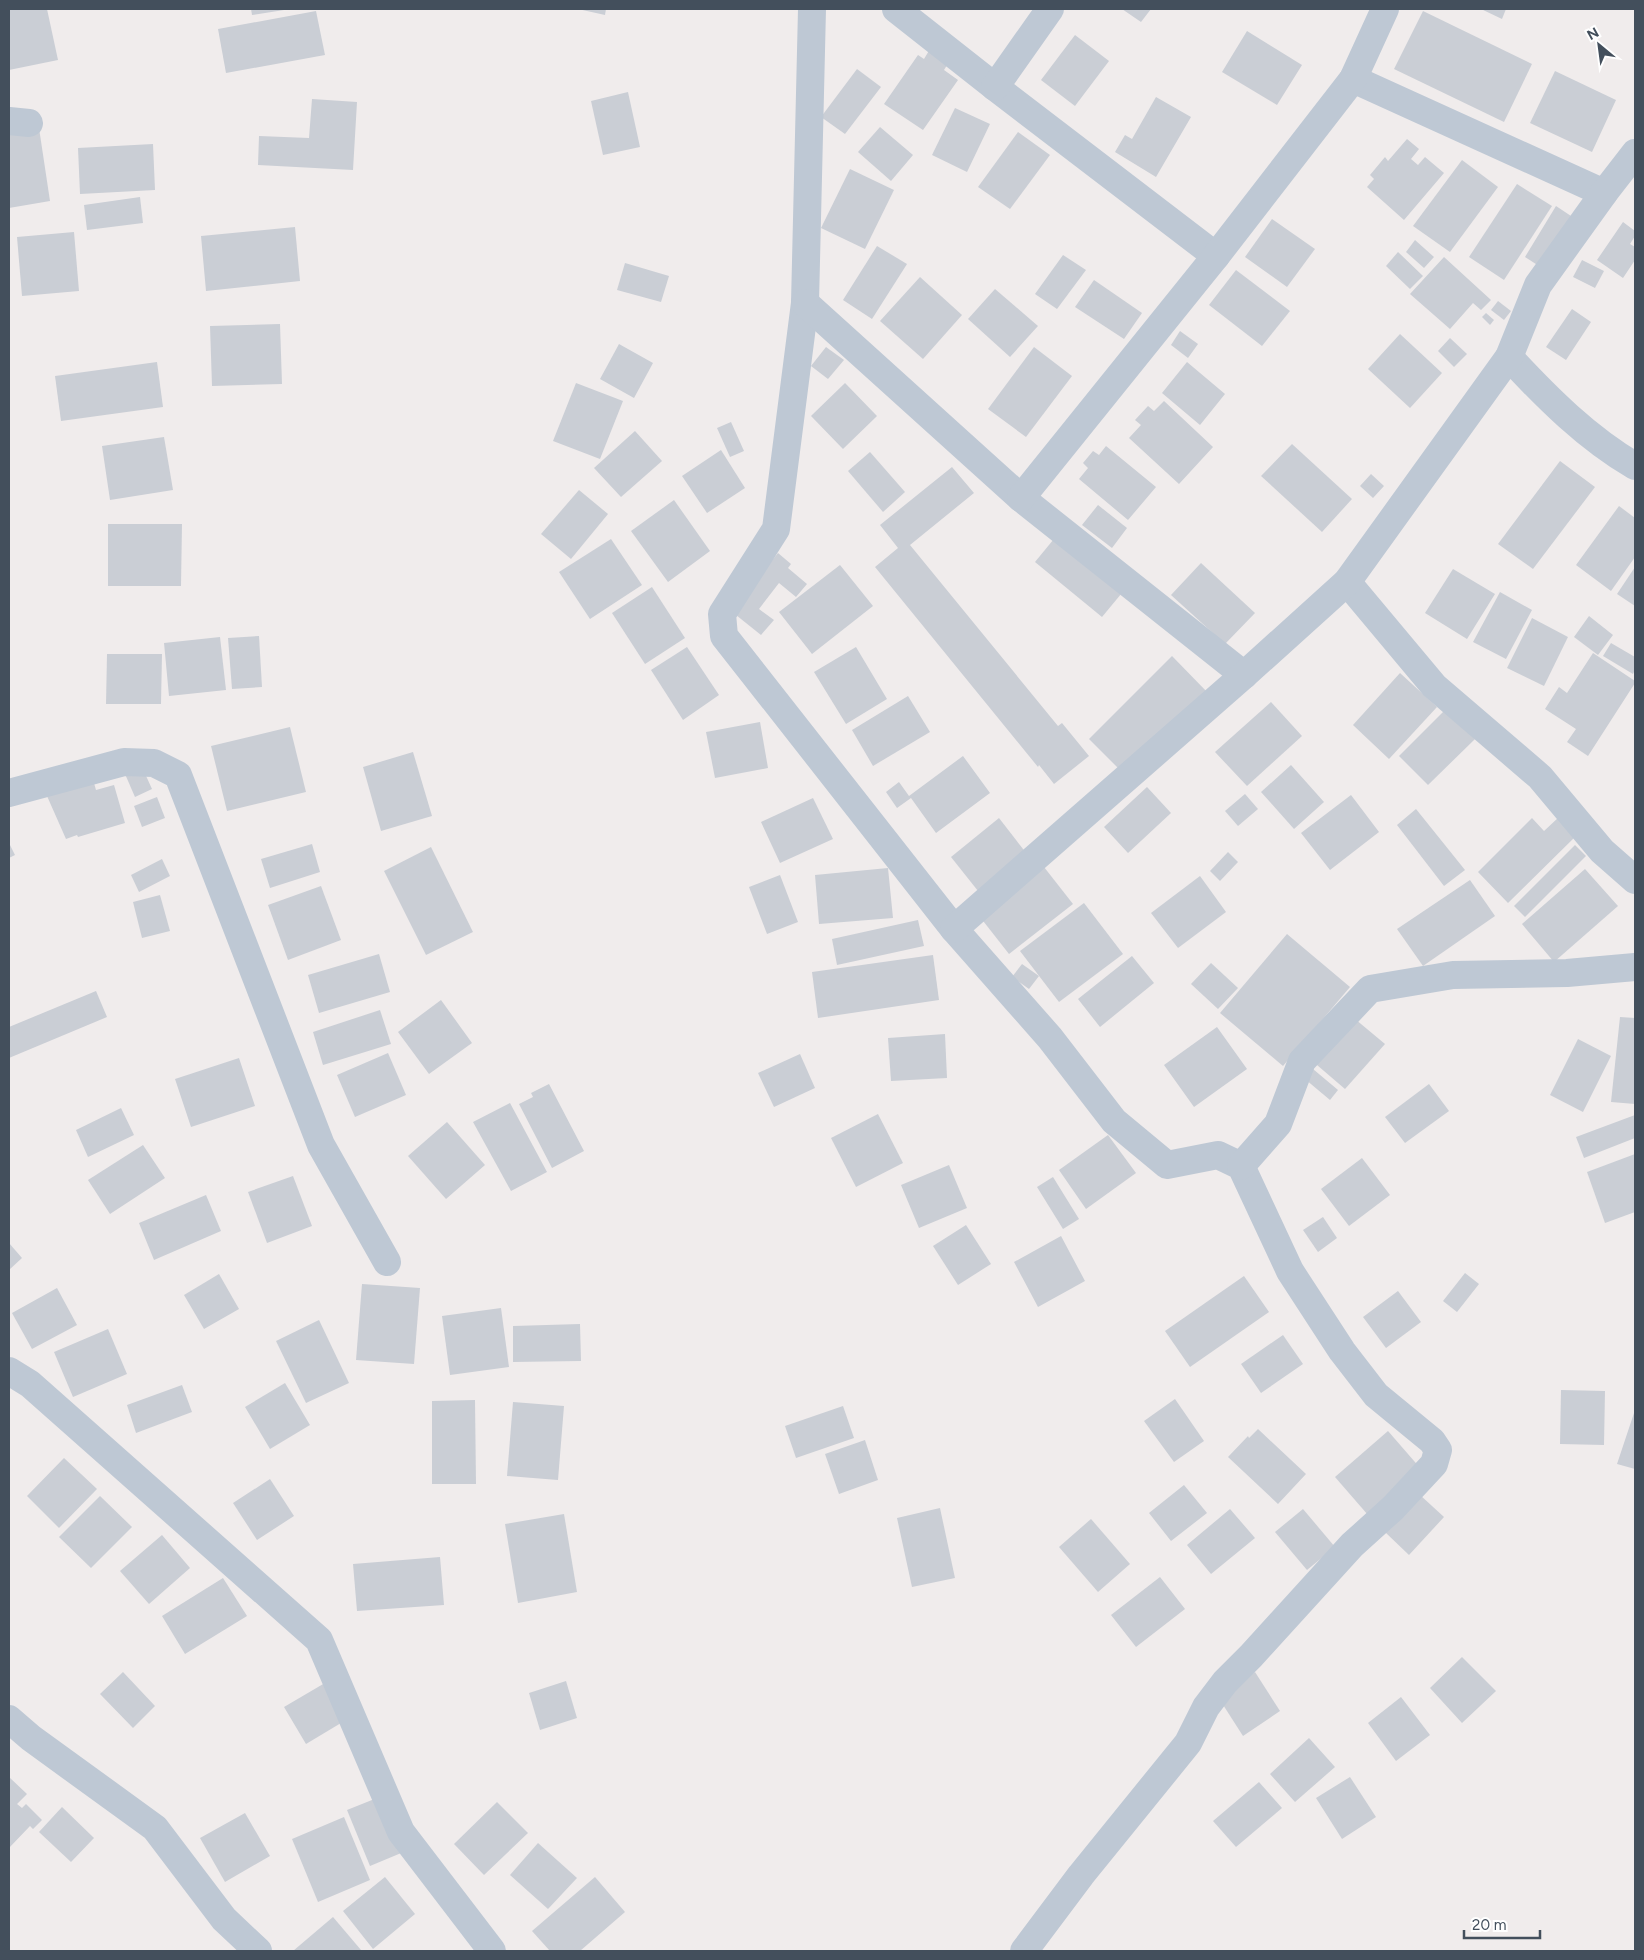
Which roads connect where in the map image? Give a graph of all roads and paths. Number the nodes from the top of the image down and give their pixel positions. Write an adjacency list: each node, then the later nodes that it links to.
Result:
1 (812, 9): 10 (street)
2 (896, 9): 6 (street)
3 (1050, 9): 6 (street)
4 (1385, 9): 5 (street)
5 (1353, 78): 8 (street); 9 (street)
6 (995, 88): 9 (street)
7 (1635, 153): 8 (street)
8 (1604, 193): 11 (street)
9 (1216, 256): 13 (street)
10 (805, 303): 13 (street); 18 (street)
11 (1509, 358): 12 (street); 14 (street)
12 (1635, 466)
13 (1021, 498): 15 (street)
14 (1347, 582): 15 (street); 17 (street)
15 (1244, 675): 18 (street)
16 (9, 793): 21 (street)
17 (1635, 880)
18 (954, 929): 20 (street)
19 (1635, 967): 20 (street)
20 (1241, 1166): 26 (street)
21 (387, 1262)
22 (9, 1371): 25 (street)
23 (9, 1719): 24 (street)
24 (258, 1951)
25 (492, 1951)
26 (1024, 1951)

